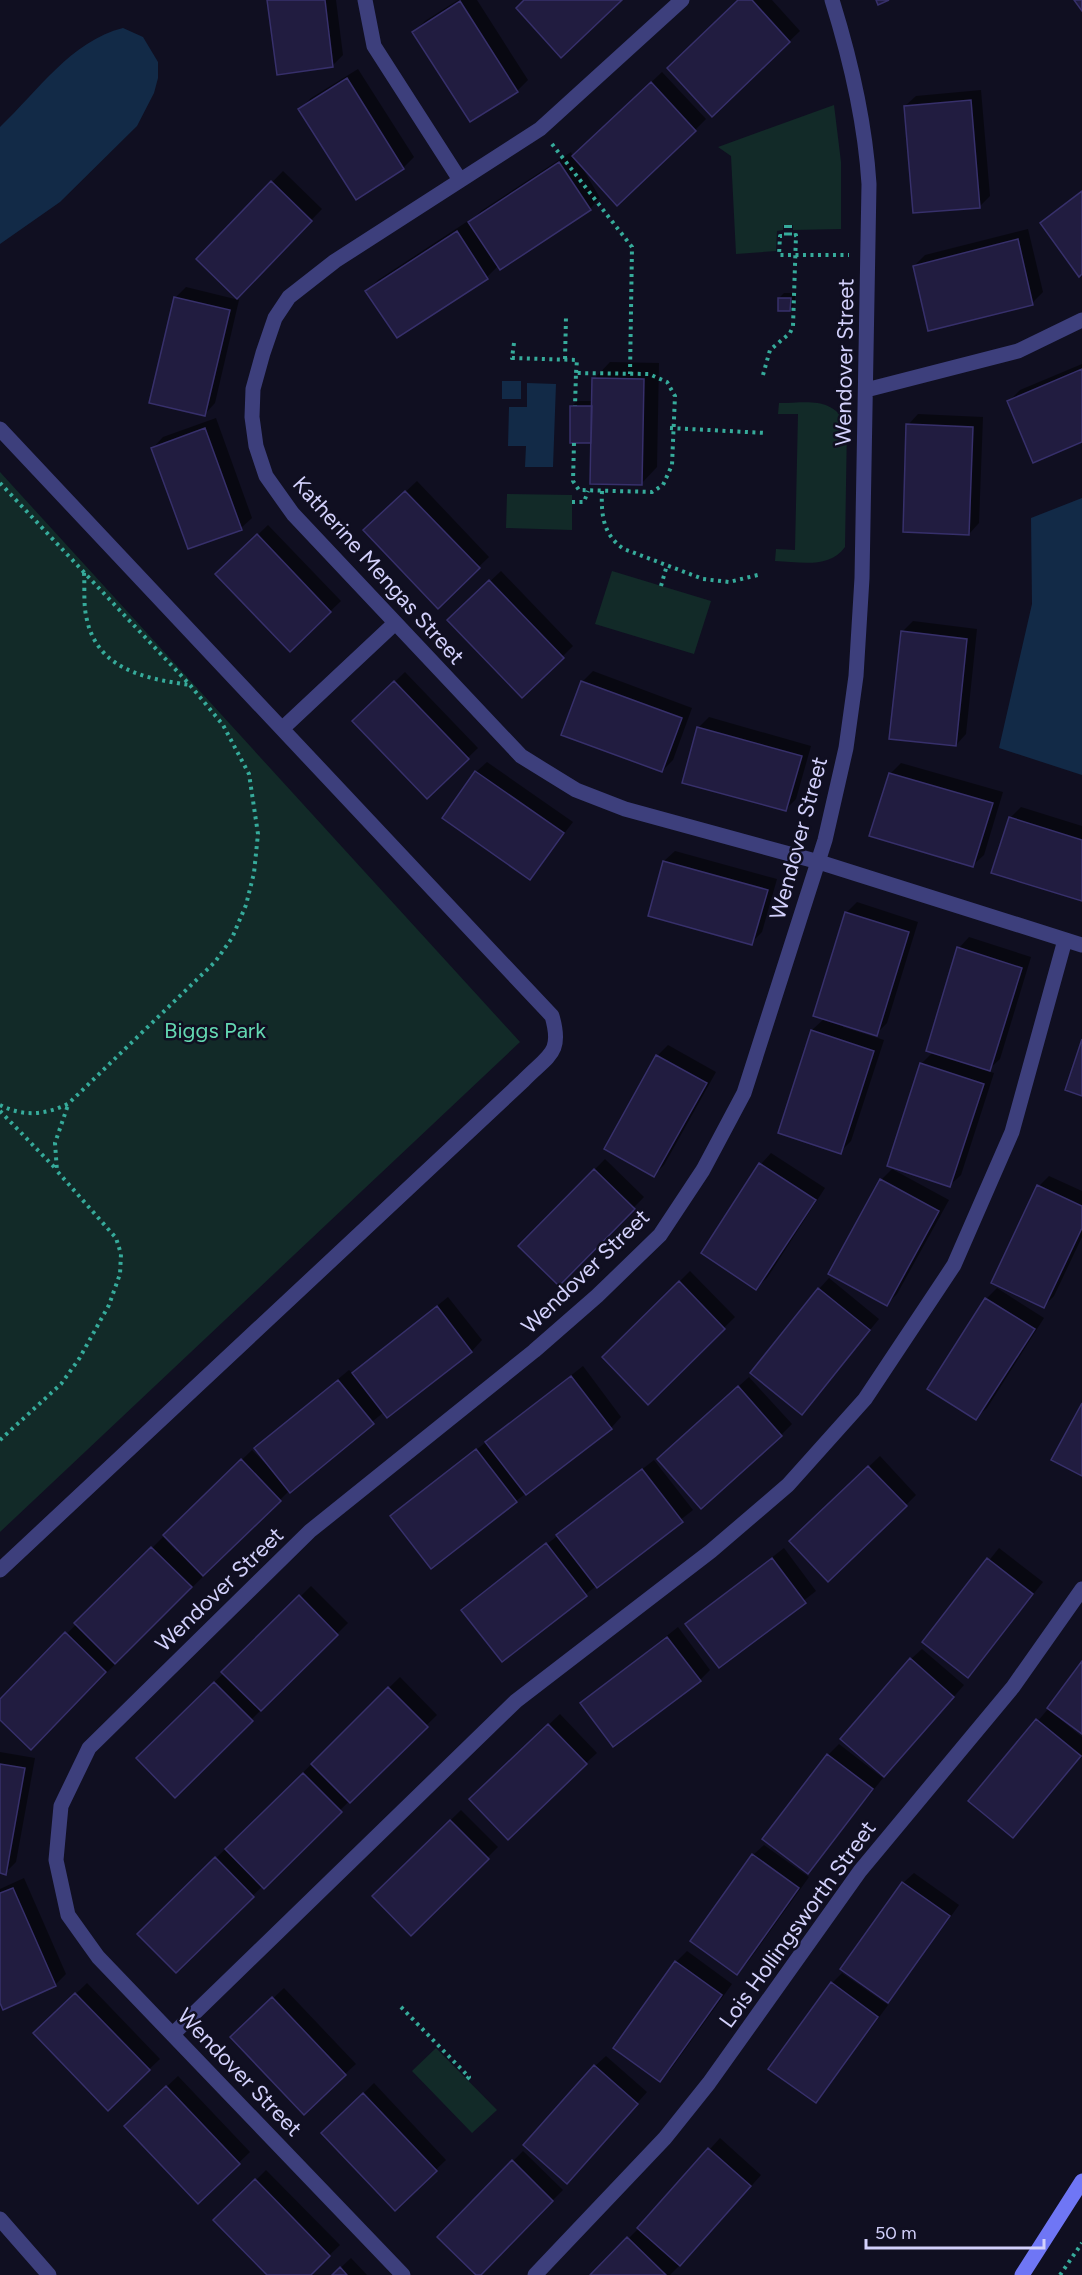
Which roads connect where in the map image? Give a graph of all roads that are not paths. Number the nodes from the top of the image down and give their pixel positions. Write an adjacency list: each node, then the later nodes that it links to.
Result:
1 (365, 0): 4 (street)
2 (682, 0): 4 (street, Katherine Mengas Street)
3 (832, 0): 6 (street, Wendover Street)
4 (460, 180): 8 (street, Katherine Mengas Street)
5 (1082, 320): 6 (street)
6 (866, 390): 10 (street, Wendover Street)
7 (0, 429): 9 (street)
8 (394, 624): 9 (street); 10 (street, Katherine Mengas Street)
9 (283, 728): 13 (street)
10 (819, 862): 11 (street, Katherine Mengas Street); 15 (street, Wendover Street)
11 (1065, 940): 12 (street, Katherine Mengas Street); 15 (street)
12 (1082, 945)
13 (0, 1570)
14 (1082, 1589): 20 (street, Lois Hollingsworth Street)
15 (173, 2034): 19 (street, Wendover Street)
16 (1082, 2181): 21 (street)
17 (0, 2219): 18 (street)
18 (49, 2275)
19 (403, 2275)
20 (535, 2275)
21 (1022, 2275)

